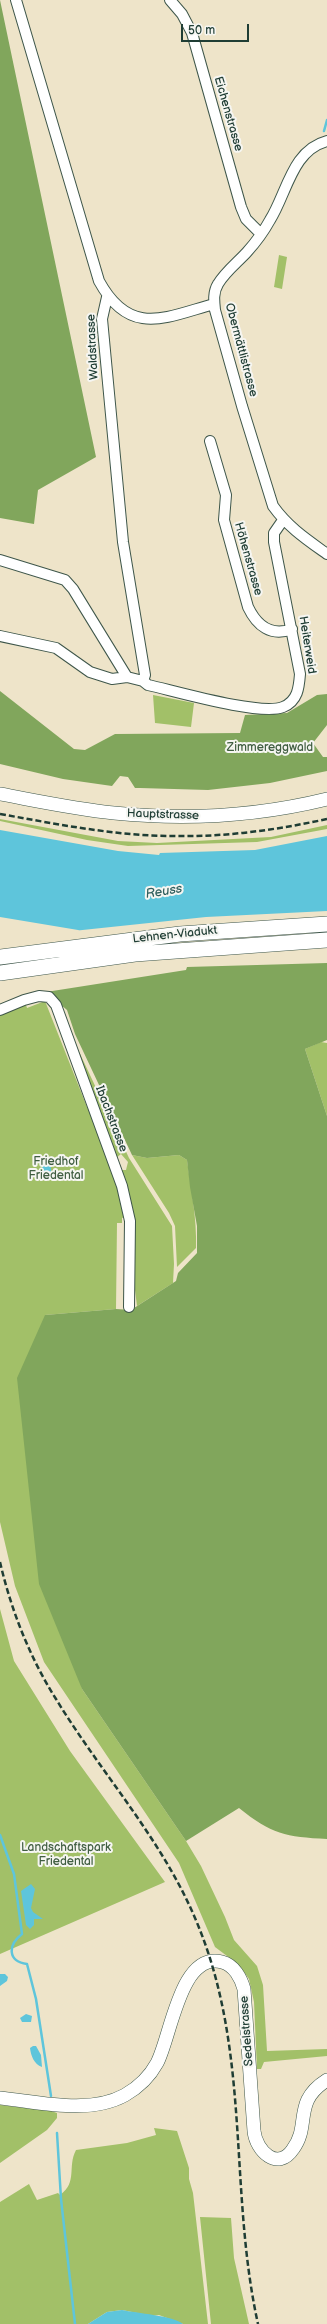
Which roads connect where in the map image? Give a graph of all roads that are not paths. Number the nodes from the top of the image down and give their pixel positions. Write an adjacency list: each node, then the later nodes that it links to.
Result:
1 (16, 0): 5 (street)
2 (170, 0): 4 (street, Eichenstrasse)
3 (327, 141): 4 (street, Obermättlistrasse)
4 (261, 234): 6 (street, Obermättlistrasse)
5 (107, 297): 6 (street); 14 (street, Waldstrasse)
6 (214, 304): 8 (street, Obermättlistrasse)
7 (210, 441): 11 (street, Höhenstrasse)
8 (283, 520): 9 (street, Obermättlistrasse); 11 (street, Heiterweid)
9 (327, 554)
10 (0, 560): 13 (street)
11 (292, 629): 14 (street, Heiterweid)
12 (0, 636): 13 (street, Heiterweid)
13 (127, 676): 14 (street, Heiterweid)
14 (143, 681)
15 (0, 794): 16 (main road, Hauptstrasse)
16 (327, 799)
17 (327, 924): 19 (highway, Lehnen-Viadukt)
18 (327, 940): 20 (highway)
19 (0, 957)
20 (0, 973)
21 (0, 1010): 22 (street, Ibachstrasse)
22 (129, 1307)
23 (327, 2080): 24 (main road, Sedelstrasse)
24 (0, 2098)

